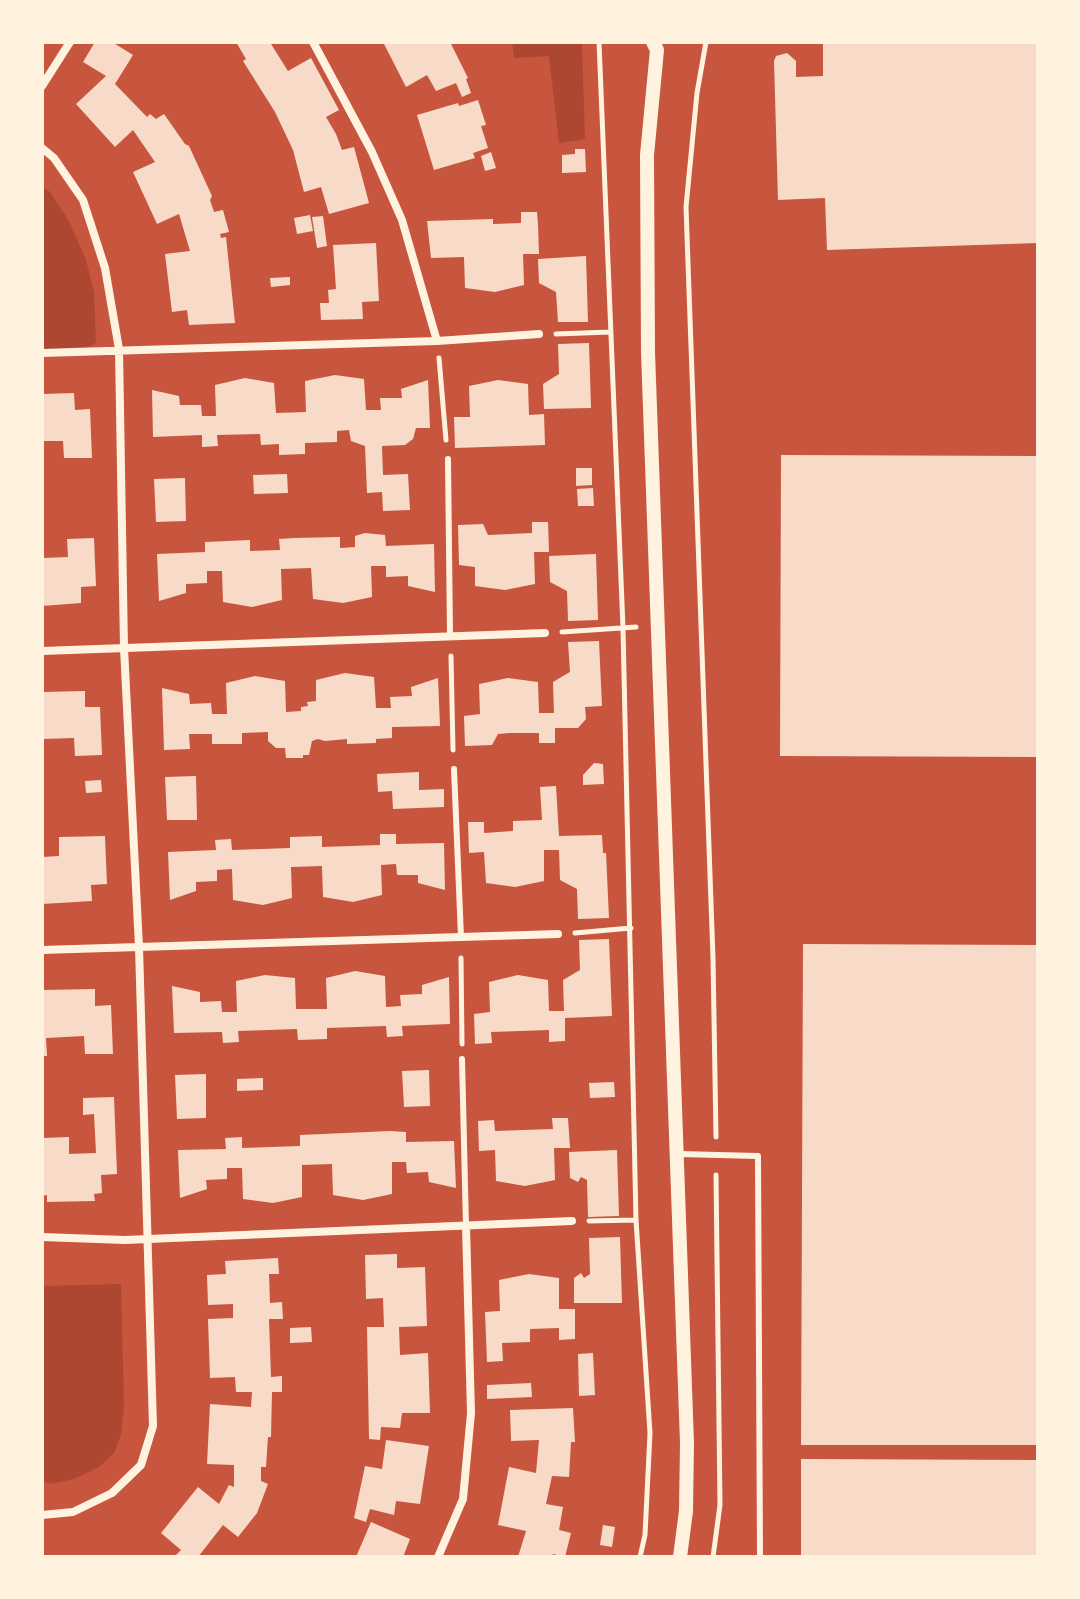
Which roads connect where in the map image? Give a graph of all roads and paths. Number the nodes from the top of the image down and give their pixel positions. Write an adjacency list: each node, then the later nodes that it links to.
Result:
1 (70, 42): 6 (street)
2 (313, 42): 10 (street)
3 (599, 42): 8 (path)
4 (706, 42): 27 (path)
5 (658, 45): 26 (street)
6 (42, 86)
7 (42, 148): 11 (street)
8 (610, 332): 9 (path); 14 (path)
9 (539, 334): 10 (street)
10 (437, 341): 11 (street); 13 (path)
11 (119, 349): 12 (street); 17 (street)
12 (42, 353)
13 (448, 459): 16 (lane)
14 (623, 628): 15 (path); 20 (path)
15 (545, 633): 16 (street)
16 (450, 635): 17 (street); 19 (path)
17 (124, 648): 18 (street); 23 (street)
18 (42, 651)
19 (454, 769): 22 (lane)
20 (631, 928): 21 (path); 28 (path)
21 (558, 934): 22 (street)
22 (461, 937): 23 (street); 25 (path)
23 (139, 947): 24 (street); 32 (street)
24 (42, 950)
25 (462, 1059): 30 (lane)
26 (677, 1154): 27 (lane); 36 (street)
27 (716, 1154): 37 (path); 38 (lane)
28 (636, 1220): 29 (path); 35 (path)
29 (572, 1221): 30 (street)
30 (466, 1226): 32 (street); 34 (street)
31 (42, 1237): 32 (street)
32 (147, 1239): 33 (street)
33 (42, 1515)
34 (438, 1557)
35 (640, 1557)
36 (680, 1557)
37 (713, 1557)
38 (760, 1557)

